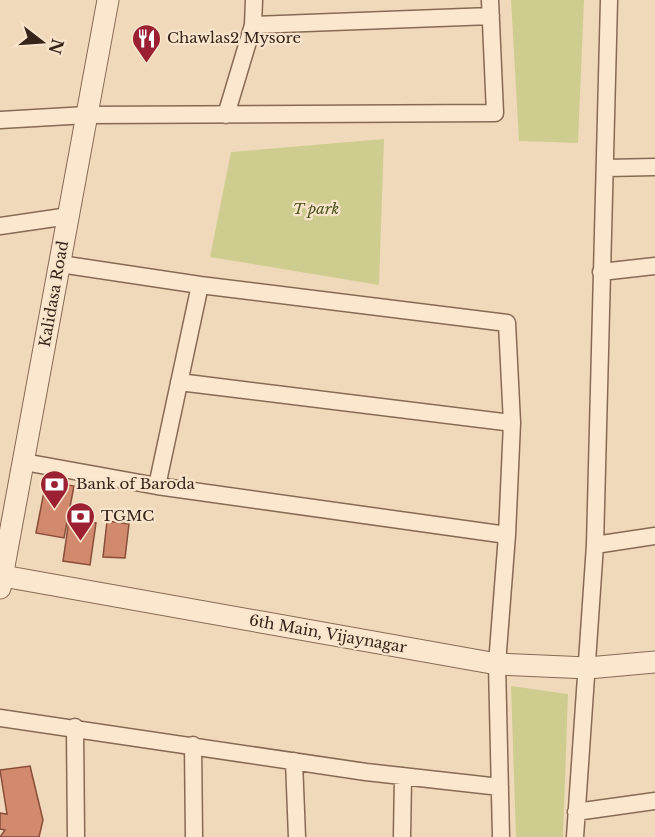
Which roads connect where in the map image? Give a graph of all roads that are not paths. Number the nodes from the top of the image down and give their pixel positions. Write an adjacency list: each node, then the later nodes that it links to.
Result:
1 (108, 0): 7 (street, Kalidasa Road)
2 (254, 0): 5 (street)
3 (609, 0): 10 (street)
4 (490, 8): 5 (street); 6 (street)
5 (253, 25): 6 (street)
6 (226, 115): 7 (street)
7 (87, 116): 8 (street); 11 (street, Kalidasa Road)
8 (0, 120)
9 (655, 167): 10 (street)
10 (606, 168): 15 (street)
11 (69, 216): 12 (street); 13 (street, Kalidasa Road)
12 (0, 226)
13 (60, 264): 16 (street); 19 (street, Kalidasa Road)
14 (655, 266): 15 (street)
15 (601, 272): 23 (street)
16 (200, 285): 17 (street); 18 (street)
17 (179, 382): 18 (street); 20 (street)
18 (512, 423): 21 (street)
19 (24, 462): 20 (street); 24 (street, Kalidasa Road)
20 (157, 486): 21 (street)
21 (507, 535): 26 (street)
22 (655, 536): 23 (street)
23 (595, 545): 27 (street)
24 (1, 582): 26 (street, 6th Main, Vijaynagar)
25 (655, 662): 27 (street, 6th Main, Vijaynagar)
26 (497, 664): 27 (street, 6th Main, Vijaynagar); 33 (street)
27 (588, 668): 35 (street)
28 (0, 718): 29 (street)
29 (75, 727): 30 (street); 36 (street)
30 (194, 745): 31 (street); 37 (street)
31 (294, 761): 32 (street); 38 (street)
32 (403, 776): 33 (street); 39 (street)
33 (500, 787): 40 (street)
34 (655, 801): 35 (street)
35 (576, 812): 41 (street)
36 (76, 837)
37 (194, 837)
38 (297, 837)
39 (402, 837)
40 (501, 837)
41 (575, 837)

